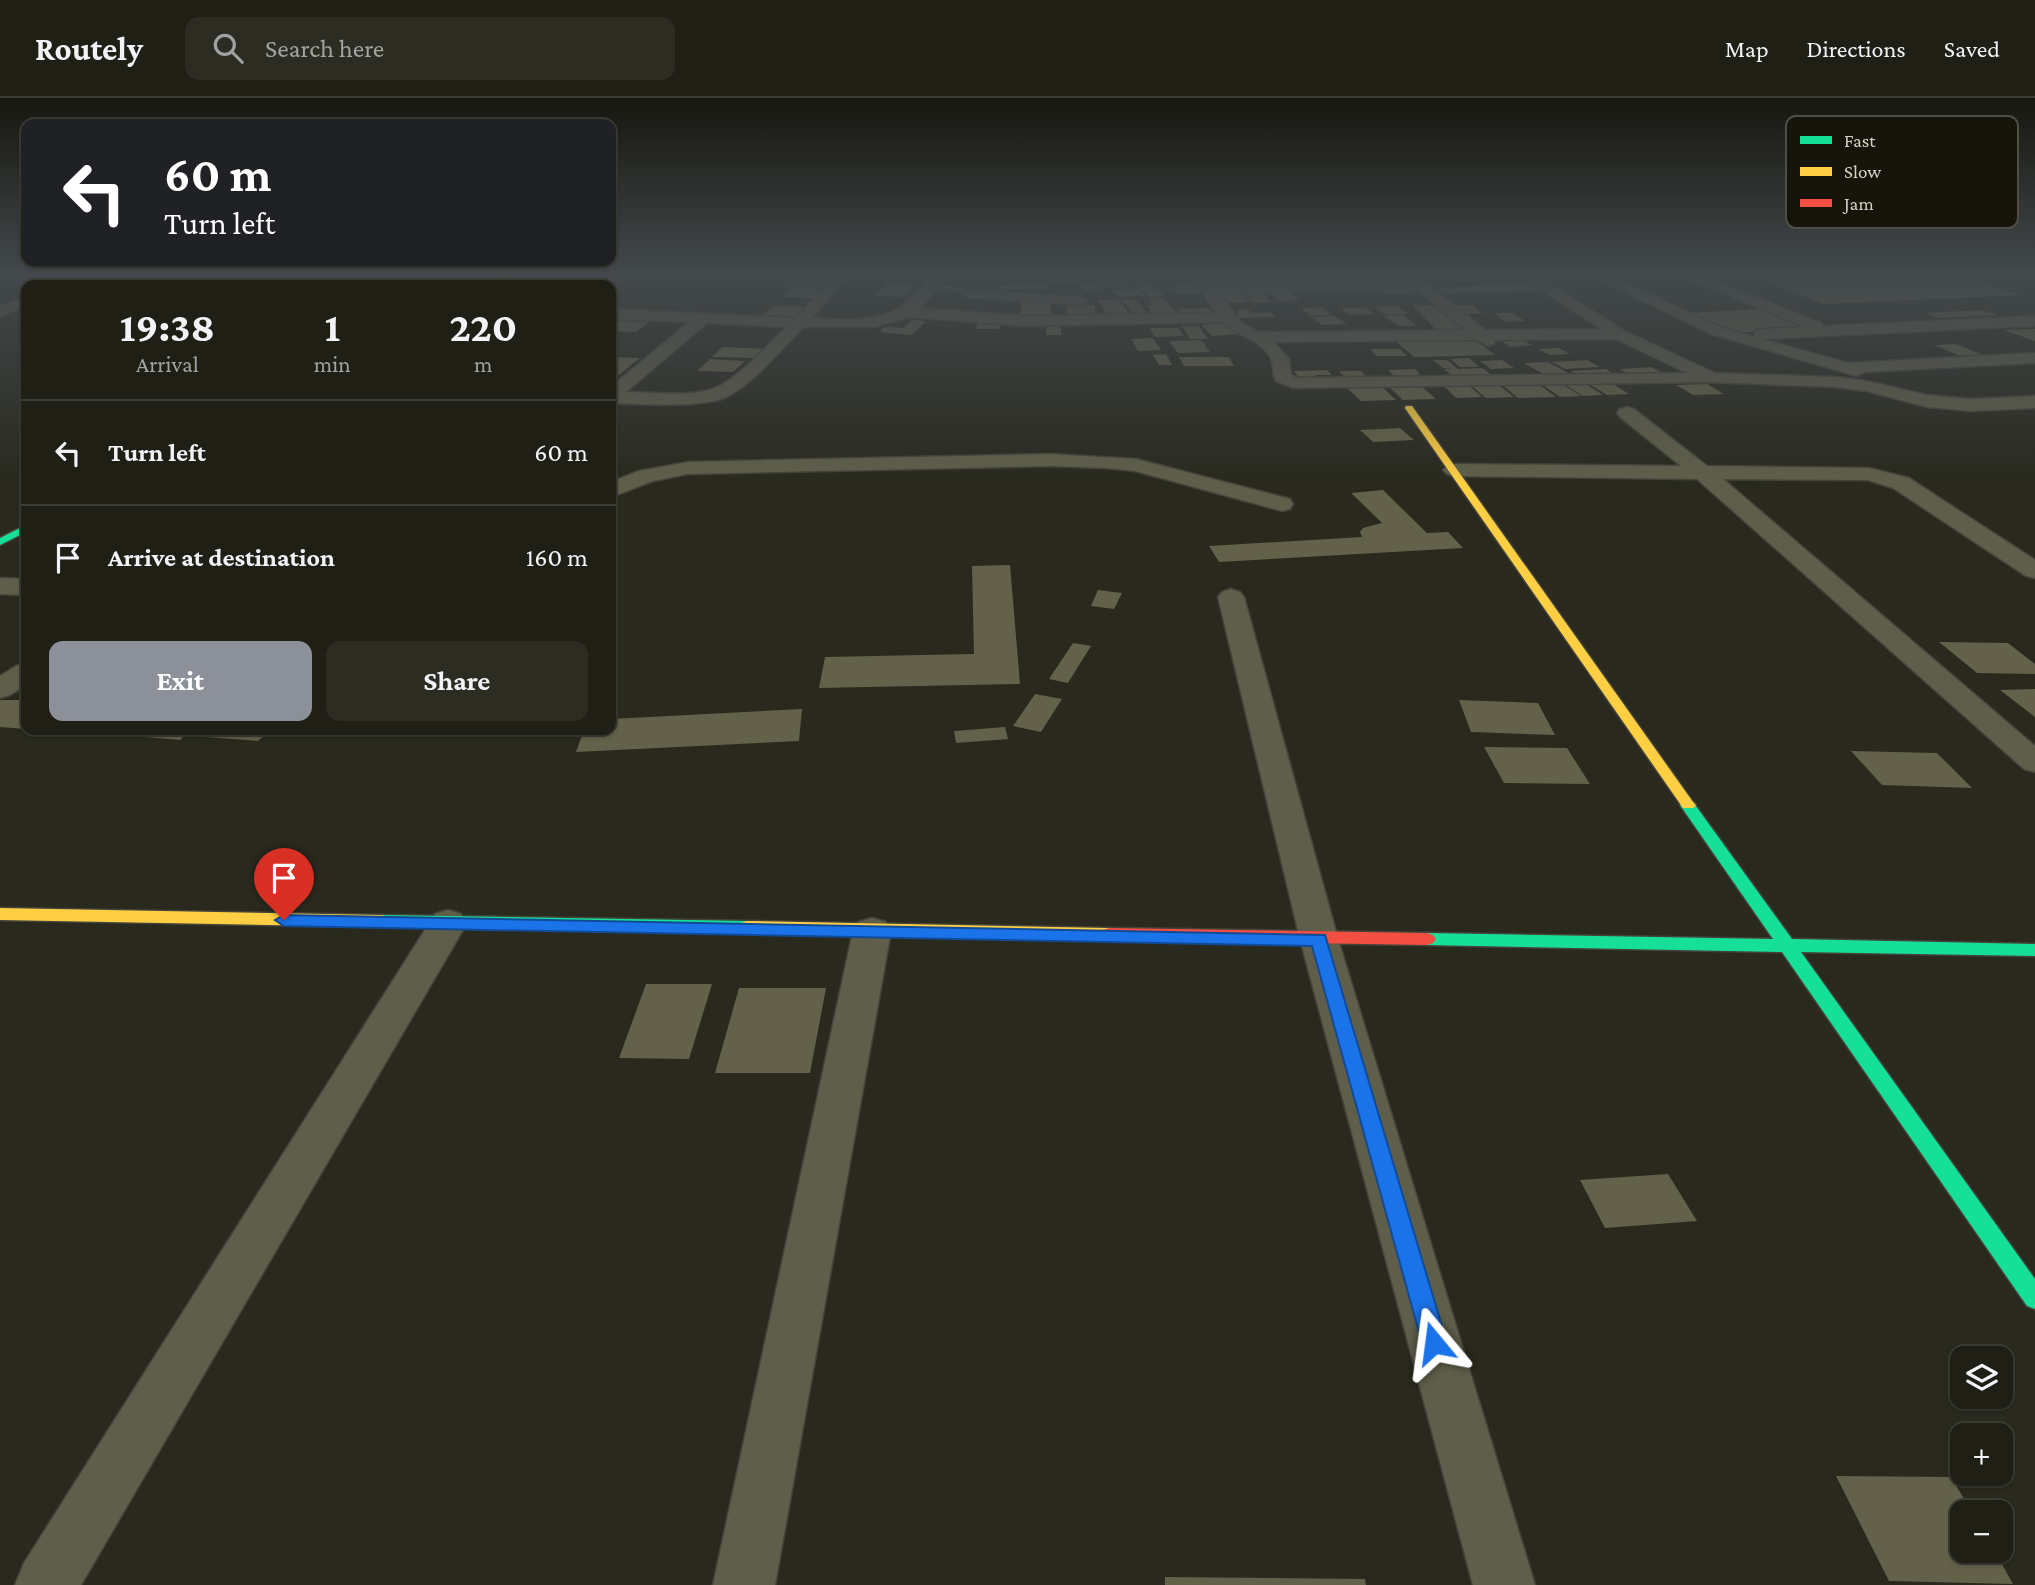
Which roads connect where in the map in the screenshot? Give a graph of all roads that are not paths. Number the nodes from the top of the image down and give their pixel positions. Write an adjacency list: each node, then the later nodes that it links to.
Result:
1 (675, 342): 15 (street)
2 (779, 342): 17 (street)
3 (1267, 342): 14 (street)
4 (1485, 342): 7 (street)
5 (1637, 342): 9 (street)
6 (1758, 342): 12 (street)
7 (1491, 355)
8 (1624, 355): 9 (street)
9 (1663, 355): 13 (street)
10 (2035, 358): 12 (street)
11 (1516, 365): 14 (street)
12 (1849, 368): 16 (street)
13 (1712, 378): 14 (street); 16 (street)
14 (1532, 379)
15 (616, 393)
16 (1906, 396): 18 (street)
17 (616, 397)
18 (2035, 402)
19 (1409, 408): 21 (main road)
20 (1627, 413): 22 (street)
21 (1454, 470): 22 (street); 38 (main road)
22 (1703, 473): 27 (street); 33 (street)
23 (616, 488): 24 (street)
24 (1282, 504)
25 (21, 531): 26 (main road)
26 (0, 542)
27 (2035, 571)
28 (0, 586): 29 (street)
29 (21, 587)
30 (1231, 597): 37 (street)
31 (21, 675): 32 (street)
32 (0, 689)
33 (2035, 762)
34 (3, 918): 35 (main road)
35 (447, 923): 36 (main road); 41 (street)
36 (872, 931): 37 (main road); 42 (street)
37 (1319, 940): 38 (main road); 43 (street)
38 (1788, 945): 39 (main road); 40 (main road)
39 (2035, 950)
40 (2035, 1298)
41 (46, 1585)
42 (744, 1585)
43 (1504, 1585)

